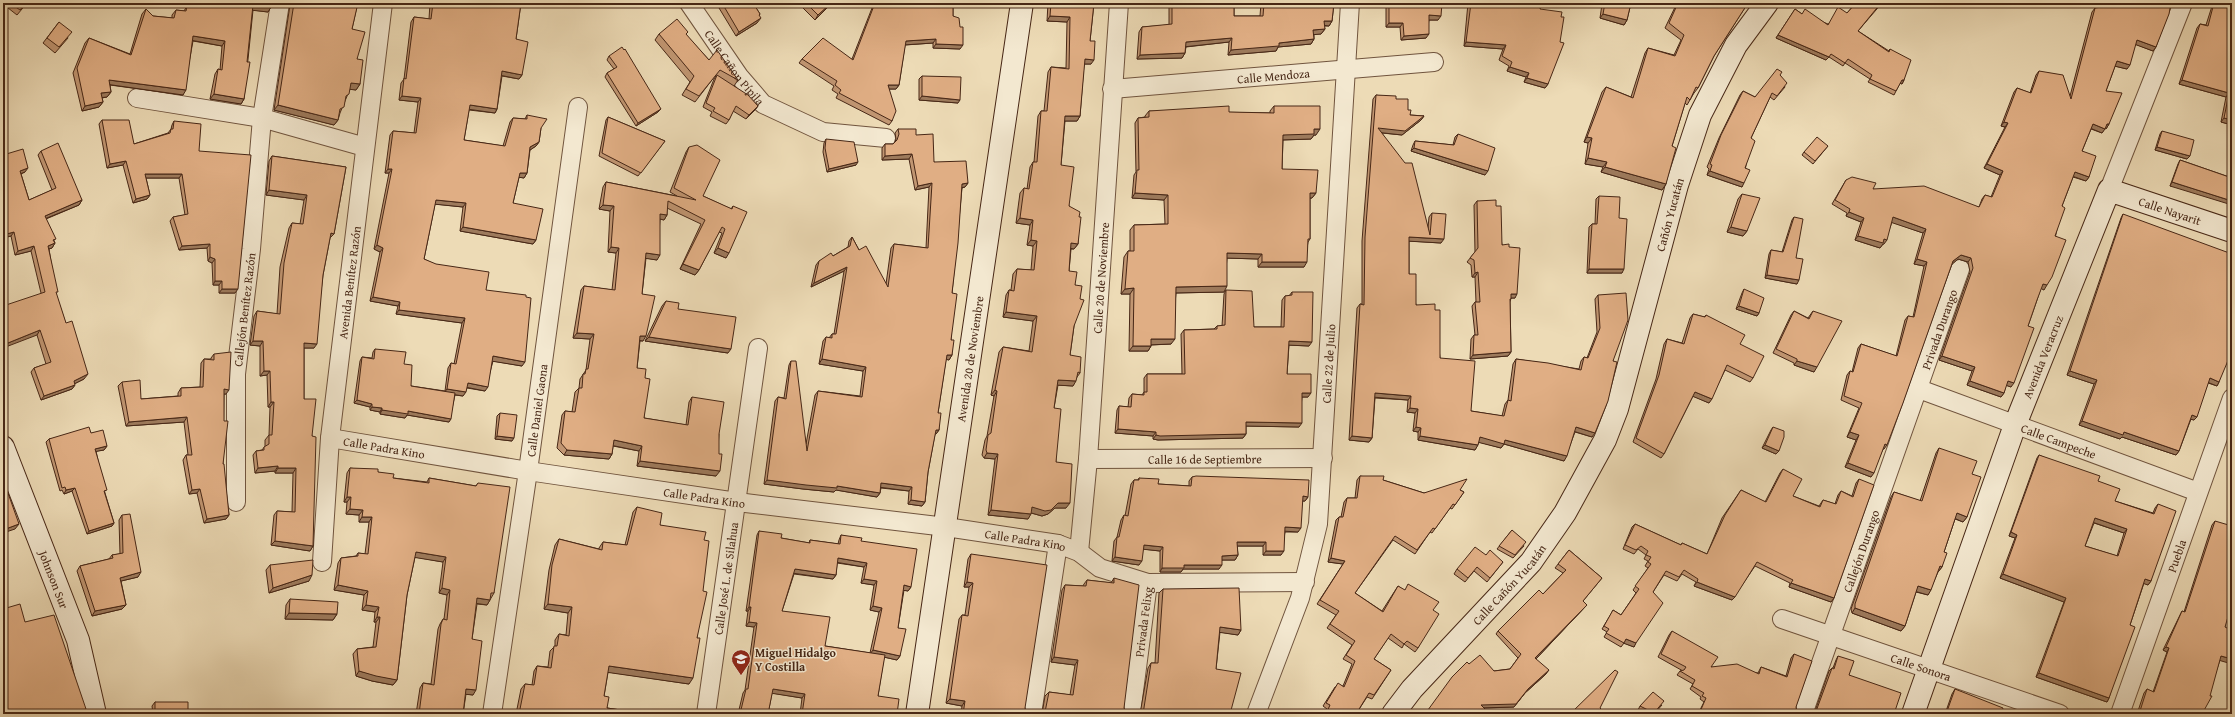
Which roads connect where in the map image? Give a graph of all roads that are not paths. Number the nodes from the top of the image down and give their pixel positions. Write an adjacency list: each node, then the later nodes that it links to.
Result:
1 (280, 3): 14 (street, Callejón Benítez Razón)
2 (383, 3): 16 (street, Avenida Benítez Razón)
3 (689, 3): 15 (street, Calle Cañon Pípila)
4 (1022, 3): 33 (street, Avenida 20 de Noviembre)
5 (1119, 3): 11 (street, Calle 20 de Noviembre)
6 (1350, 3): 10 (street, Calle 22 de Julio)
7 (1767, 3): 25 (street, Cañón Yucatán)
8 (2183, 3): 17 (street, Avenida Veracruz)
9 (1434, 62): 10 (street, Calle Mendoza)
10 (1346, 69): 11 (street, Calle Mendoza); 27 (street, Calle 22 de Julio)
11 (1112, 89): 28 (street, Calle 20 de Noviembre)
12 (138, 98): 14 (street)
13 (578, 107): 29 (street, Calle Daniel Gaona)
14 (262, 118): 16 (street); 31 (street, Callejón Benítez Razón)
15 (886, 138)
16 (365, 147): 24 (street, Avenida Benítez Razón)
17 (2109, 190): 18 (street, Calle Nayarit); 23 (street, Avenida Veracruz)
18 (2232, 231)
19 (1960, 269): 21 (street, Privada Durango)
20 (758, 348): 32 (street, Calle José L. de Silahua)
21 (1919, 389): 23 (street, Calle Campeche); 40 (street, Callejón Durango)
22 (2232, 398): 30 (street, Puebla)
23 (2015, 425): 30 (street, Calle Campeche); 41 (street, Avenida Veracruz)
24 (330, 438): 29 (street, Calle Padra Kino); 36 (street, Avenida Benítez Razón)
25 (1605, 440): 50 (street, Calle Cañón Yucatán)
26 (3, 447): 43 (street, Johnson Sur)
27 (1323, 458): 28 (street, Calle 16 de Septiembre); 37 (street, Calle 22 de Julio)
28 (1088, 460): 35 (street, Calle 20 de Noviembre)
29 (528, 471): 32 (street, Calle Padra Kino); 44 (street, Calle Daniel Gaona)
30 (2198, 492): 54 (street, Puebla)
31 (236, 502)
32 (737, 502): 33 (street, Calle Padra Kino); 45 (street, Calle José L. de Silahua)
33 (946, 528): 34 (street, Calle Padra Kino); 46 (street, Avenida 20 de Noviembre)
34 (1058, 544): 35 (street, Calle Padra Kino); 47 (street)
35 (1078, 552): 38 (street, Privada Felixg)
36 (322, 562)
37 (1305, 582): 38 (street); 49 (street, Calle 22 de Julio)
38 (1148, 583): 48 (street, Privada Felixg)
39 (1782, 619): 40 (street, Calle Sonora)
40 (1830, 635): 41 (street, Calle Sonora); 51 (street, Callejón Durango)
41 (1928, 668): 42 (street, Calle Sonora); 52 (street, Avenida Veracruz)
42 (2026, 708): 53 (street, Calle Sonora)
43 (96, 714)
44 (492, 714)
45 (706, 714)
46 (917, 714)
47 (1032, 714)
48 (1131, 714)
49 (1256, 714)
50 (1393, 714)
51 (1803, 714)
52 (1913, 714)
53 (2060, 714)
54 (2120, 714)

